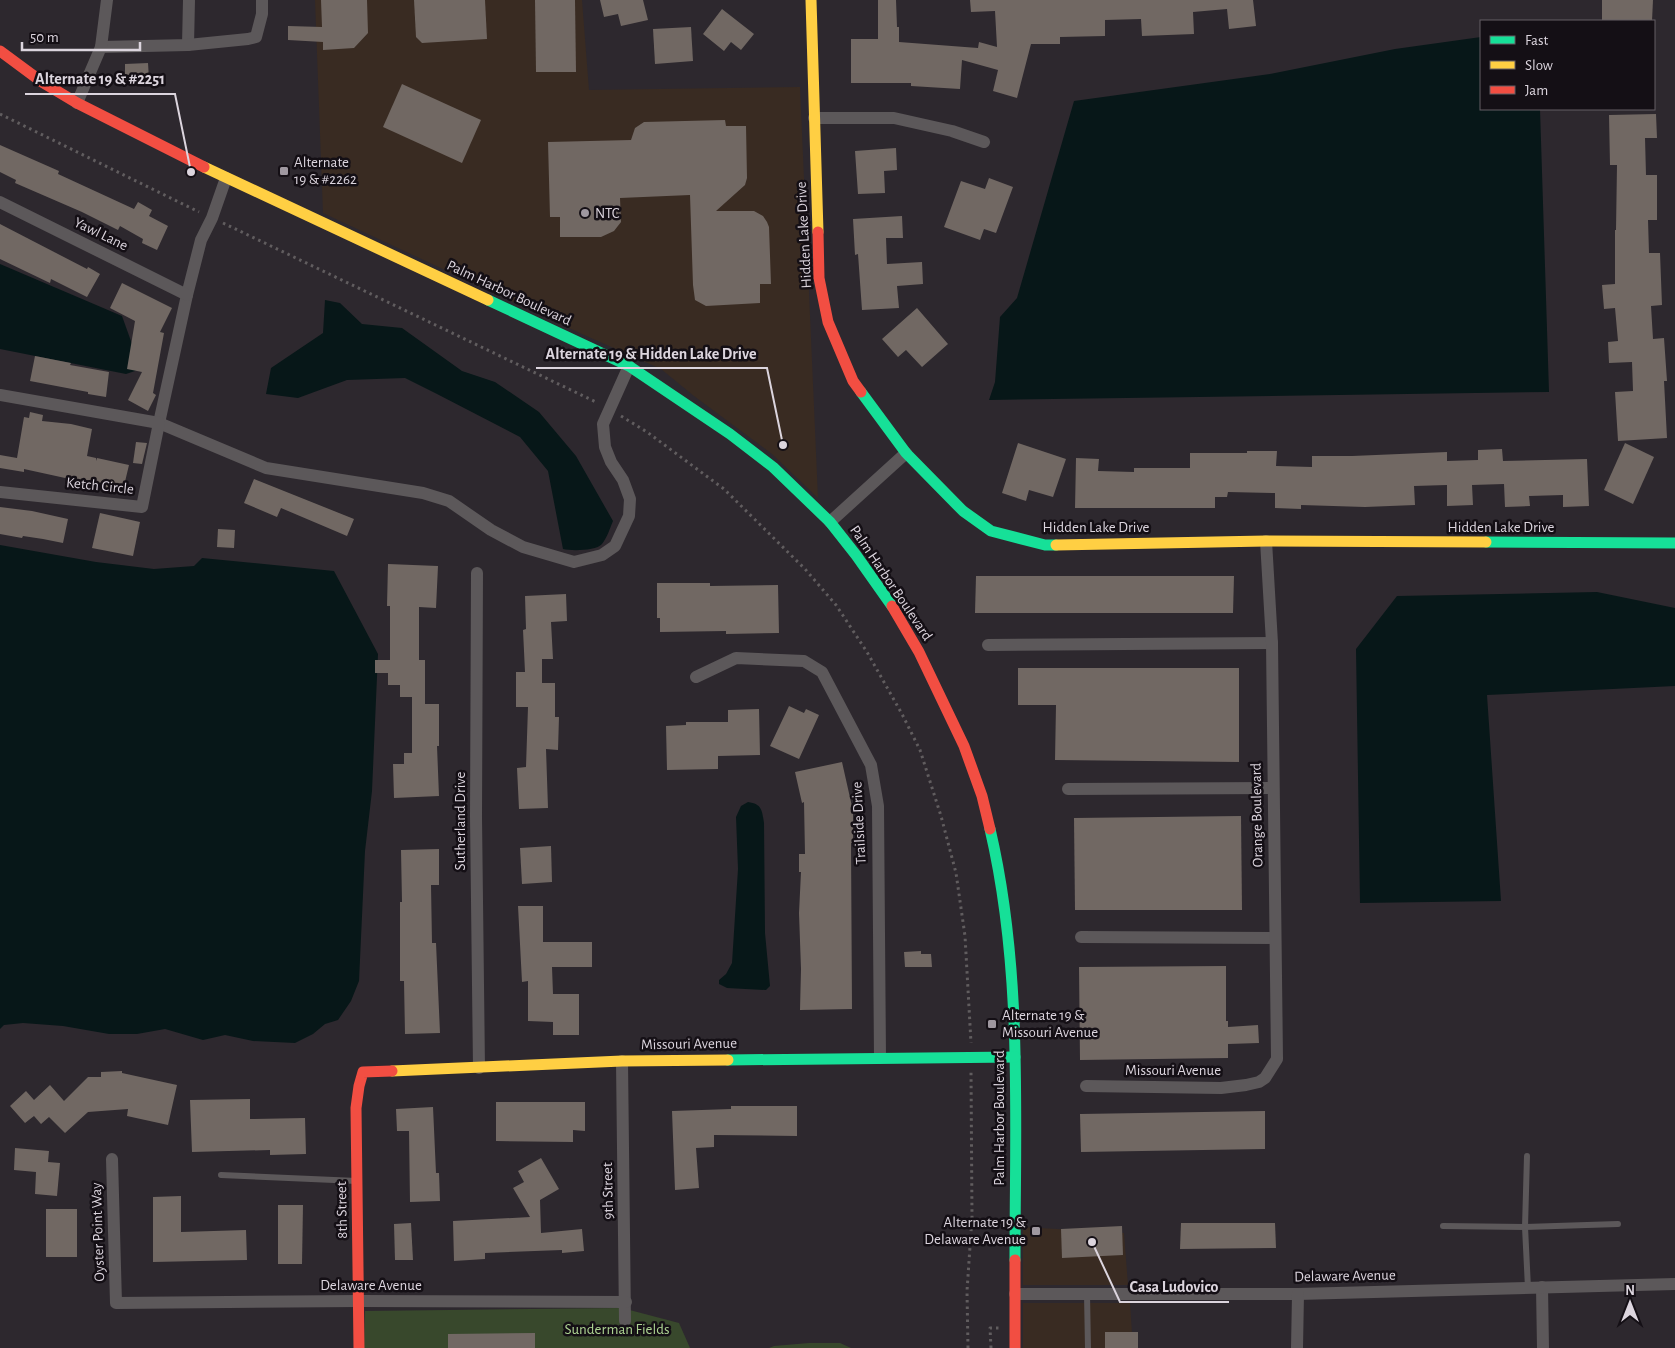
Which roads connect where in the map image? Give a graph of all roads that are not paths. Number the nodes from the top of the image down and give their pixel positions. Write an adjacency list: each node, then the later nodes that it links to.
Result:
1 (107, 0): 6 (street)
2 (189, 0): 5 (street)
3 (262, 0): 5 (street)
4 (811, 0): 9 (street, Hidden Lake Drive)
5 (188, 45): 6 (street)
6 (101, 46): 8 (street)
7 (0, 51): 8 (street)
8 (77, 102): 11 (street, Palm Harbor Boulevard)
9 (814, 118): 10 (street); 17 (street, Hidden Lake Drive)
10 (984, 142)
11 (226, 178): 13 (street, Ketch Circle); 14 (street, Palm Harbor Boulevard)
12 (0, 202): 13 (street, Yawl Lane)
13 (187, 295): 16 (street, Ketch Circle)
14 (629, 366): 16 (street); 19 (street, Palm Harbor Boulevard)
15 (0, 395): 16 (street)
16 (159, 423): 18 (street, Ketch Circle)
17 (906, 453): 19 (street); 20 (street, Hidden Lake Drive)
18 (0, 492)
19 (830, 522): 30 (street, Palm Harbor Boulevard)
20 (1266, 541): 21 (street, Hidden Lake Drive); 23 (street, Orange Boulevard)
21 (1675, 543)
22 (477, 573): 33 (street, Sutherland Drive)
23 (1272, 643): 24 (street); 26 (street, Orange Boulevard)
24 (988, 645)
25 (696, 677): 31 (street, Trailside Drive)
26 (1273, 788): 27 (street); 29 (street, Orange Boulevard)
27 (1068, 790)
28 (1081, 937): 29 (street)
29 (1275, 938): 35 (street, Orange Boulevard)
30 (1015, 1057): 31 (street, Missouri Avenue); 47 (street, Palm Harbor Boulevard)
31 (880, 1058): 32 (street, Missouri Avenue)
32 (622, 1061): 33 (street, Missouri Avenue); 51 (street, 9th Street)
33 (479, 1068): 34 (street, Missouri Avenue)
34 (363, 1072): 40 (street, 8th Street)
35 (1258, 1082): 36 (street, Missouri Avenue)
36 (1086, 1086)
37 (1527, 1156): 43 (lane)
38 (112, 1159): 52 (street, Oyster Point Way)
39 (221, 1176): 40 (lane)
40 (357, 1181): 50 (street, 8th Street)
41 (1618, 1224): 43 (lane)
42 (1443, 1226): 43 (lane)
43 (1525, 1227): 45 (lane)
44 (1675, 1284): 46 (street, Delaware Avenue)
45 (1528, 1288): 46 (street, Delaware Avenue); 49 (street, Delaware Avenue)
46 (1542, 1288): 58 (street)
47 (1015, 1294): 48 (street, Delaware Avenue); 55 (street, Palm Harbor Boulevard)
48 (1087, 1294): 49 (street, Delaware Avenue); 56 (lane)
49 (1298, 1294): 57 (street)
50 (359, 1301): 51 (street, Delaware Avenue); 52 (street, Delaware Avenue); 54 (street, 8th Street)
51 (626, 1302): 53 (street, 9th Street)
52 (116, 1303)
53 (625, 1321)
54 (359, 1348)
55 (1015, 1348)
56 (1088, 1348)
57 (1297, 1348)
58 (1543, 1348)

